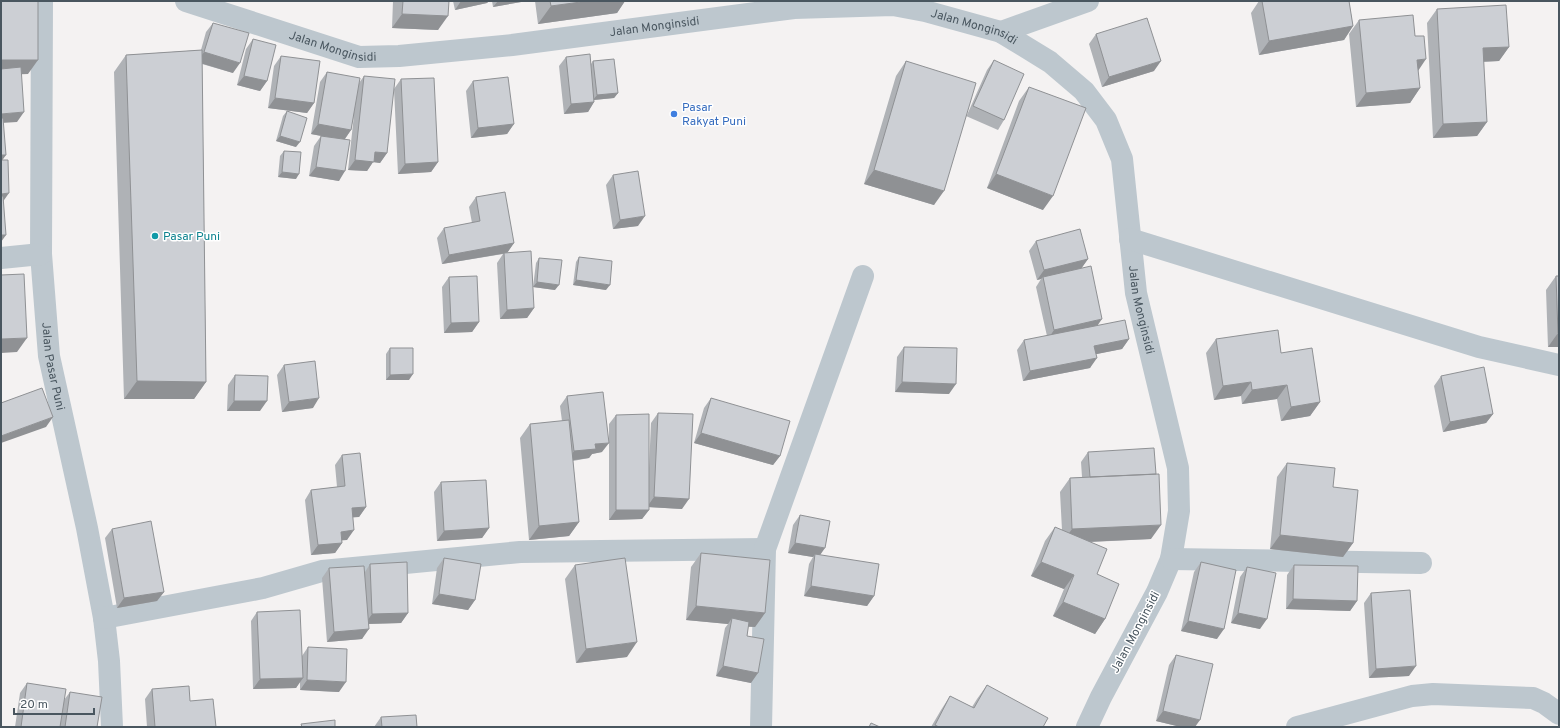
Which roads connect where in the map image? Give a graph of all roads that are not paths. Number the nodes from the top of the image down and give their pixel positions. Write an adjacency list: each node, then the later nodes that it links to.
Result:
1 (42, 1): 7 (street, Jalan Pasar Puni)
2 (186, 1): 4 (street, Jalan Monginsidi)
3 (1088, 1): 5 (street)
4 (893, 3): 5 (street, Jalan Monginsidi)
5 (1001, 32): 6 (street, Jalan Monginsidi)
6 (1130, 239): 10 (street); 12 (street, Jalan Monginsidi)
7 (41, 254): 8 (street); 14 (street, Jalan Pasar Puni)
8 (1, 258)
9 (863, 276): 11 (street)
10 (1559, 365)
11 (765, 549): 14 (street); 17 (street)
12 (1171, 559): 13 (street); 18 (street, Jalan Monginsidi)
13 (1421, 563)
14 (104, 618): 16 (street, Jalan Pasar Puni)
15 (1559, 714): 19 (street)
16 (112, 727)
17 (761, 727)
18 (1087, 727)
19 (1297, 727)

